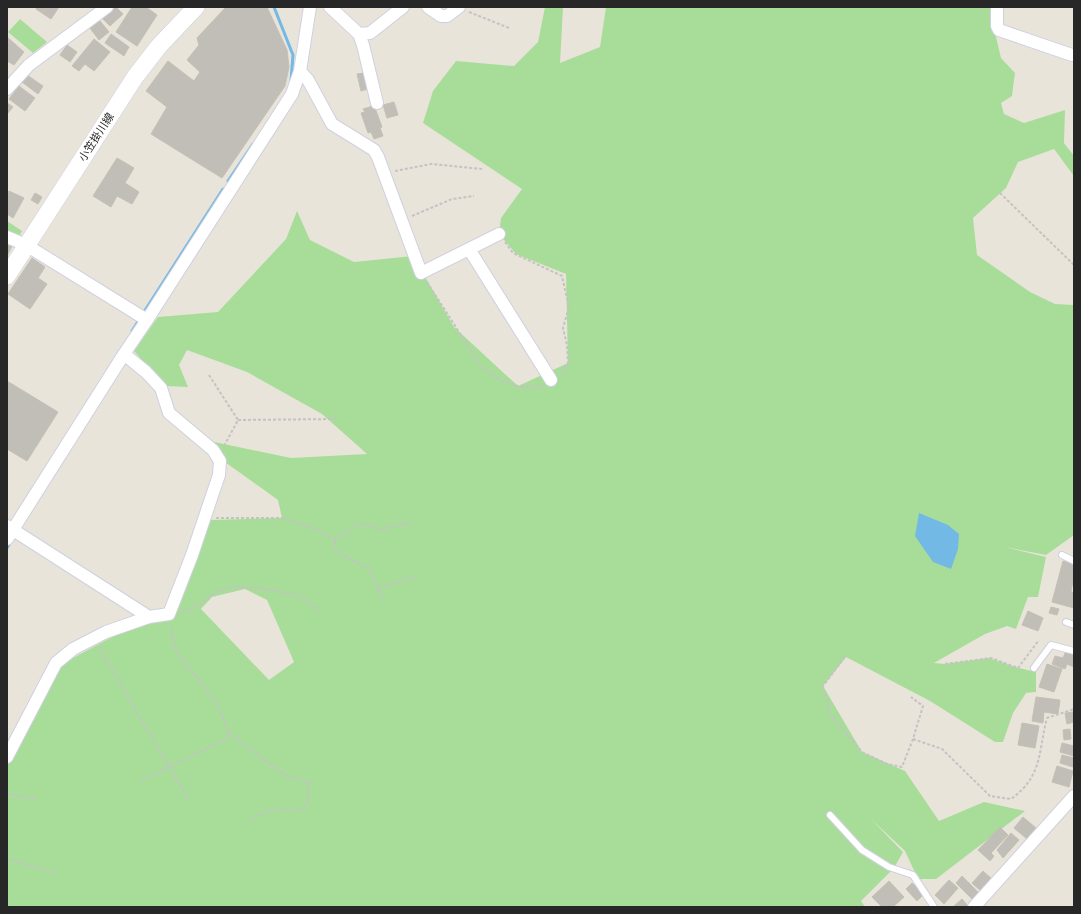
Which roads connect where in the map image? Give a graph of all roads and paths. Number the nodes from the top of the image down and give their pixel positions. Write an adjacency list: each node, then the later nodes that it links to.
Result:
1 (107, 7): 13 (street)
2 (196, 7): 22 (main road, 小笠掛川線)
3 (310, 7): 12 (street)
4 (330, 7): 10 (street)
5 (403, 7): 10 (street)
6 (428, 7): 7 (street)
7 (459, 7): 9 (path)
8 (997, 7): 11 (street)
9 (509, 28)
10 (359, 34): 14 (street)
11 (1072, 55)
12 (300, 71): 16 (street); 26 (street)
13 (7, 89)
14 (377, 103)
15 (483, 169): 16 (path)
16 (384, 173): 19 (street)
17 (1000, 193): 24 (path)
18 (474, 196): 19 (path)
19 (401, 220): 23 (street)
20 (499, 234): 23 (street)
21 (7, 237): 22 (street)
22 (26, 245): 25 (main road, 小笠掛川線); 26 (street)
23 (469, 249): 29 (street)
24 (1074, 265)
25 (7, 276)
26 (147, 320): 27 (street)
27 (124, 354): 32 (street); 35 (street)
28 (209, 375): 31 (path)
29 (551, 380)
30 (336, 419): 31 (path)
31 (238, 420): 32 (path)
32 (218, 458): 33 (street)
33 (205, 518): 36 (path); 43 (street)
34 (411, 523): 36 (path)
35 (12, 532): 44 (street)
36 (334, 540): 40 (path)
37 (1062, 555): 38 (lane)
38 (1074, 561)
39 (416, 577): 40 (path)
40 (378, 588): 41 (path)
41 (383, 600)
42 (321, 611): 43 (path)
43 (169, 614): 44 (street); 55 (path)
44 (149, 617): 47 (street)
45 (1066, 622): 46 (lane)
46 (1074, 625)
47 (110, 631): 57 (street); 58 (path)
48 (1039, 640): 51 (path)
49 (1074, 651): 52 (lane)
50 (846, 657): 56 (path)
51 (945, 664)
52 (1034, 668)
53 (911, 697): 56 (path)
54 (1074, 709): 56 (path)
55 (229, 733): 58 (path); 65 (path)
56 (913, 738)
57 (7, 757)
58 (169, 767): 59 (path); 63 (path)
59 (142, 780)
60 (7, 794): 62 (path)
61 (1074, 796): 69 (street)
62 (36, 799)
63 (189, 801)
64 (830, 815): 68 (lane)
65 (249, 820)
66 (7, 859): 67 (path)
67 (60, 874)
68 (934, 907)
69 (974, 907)

